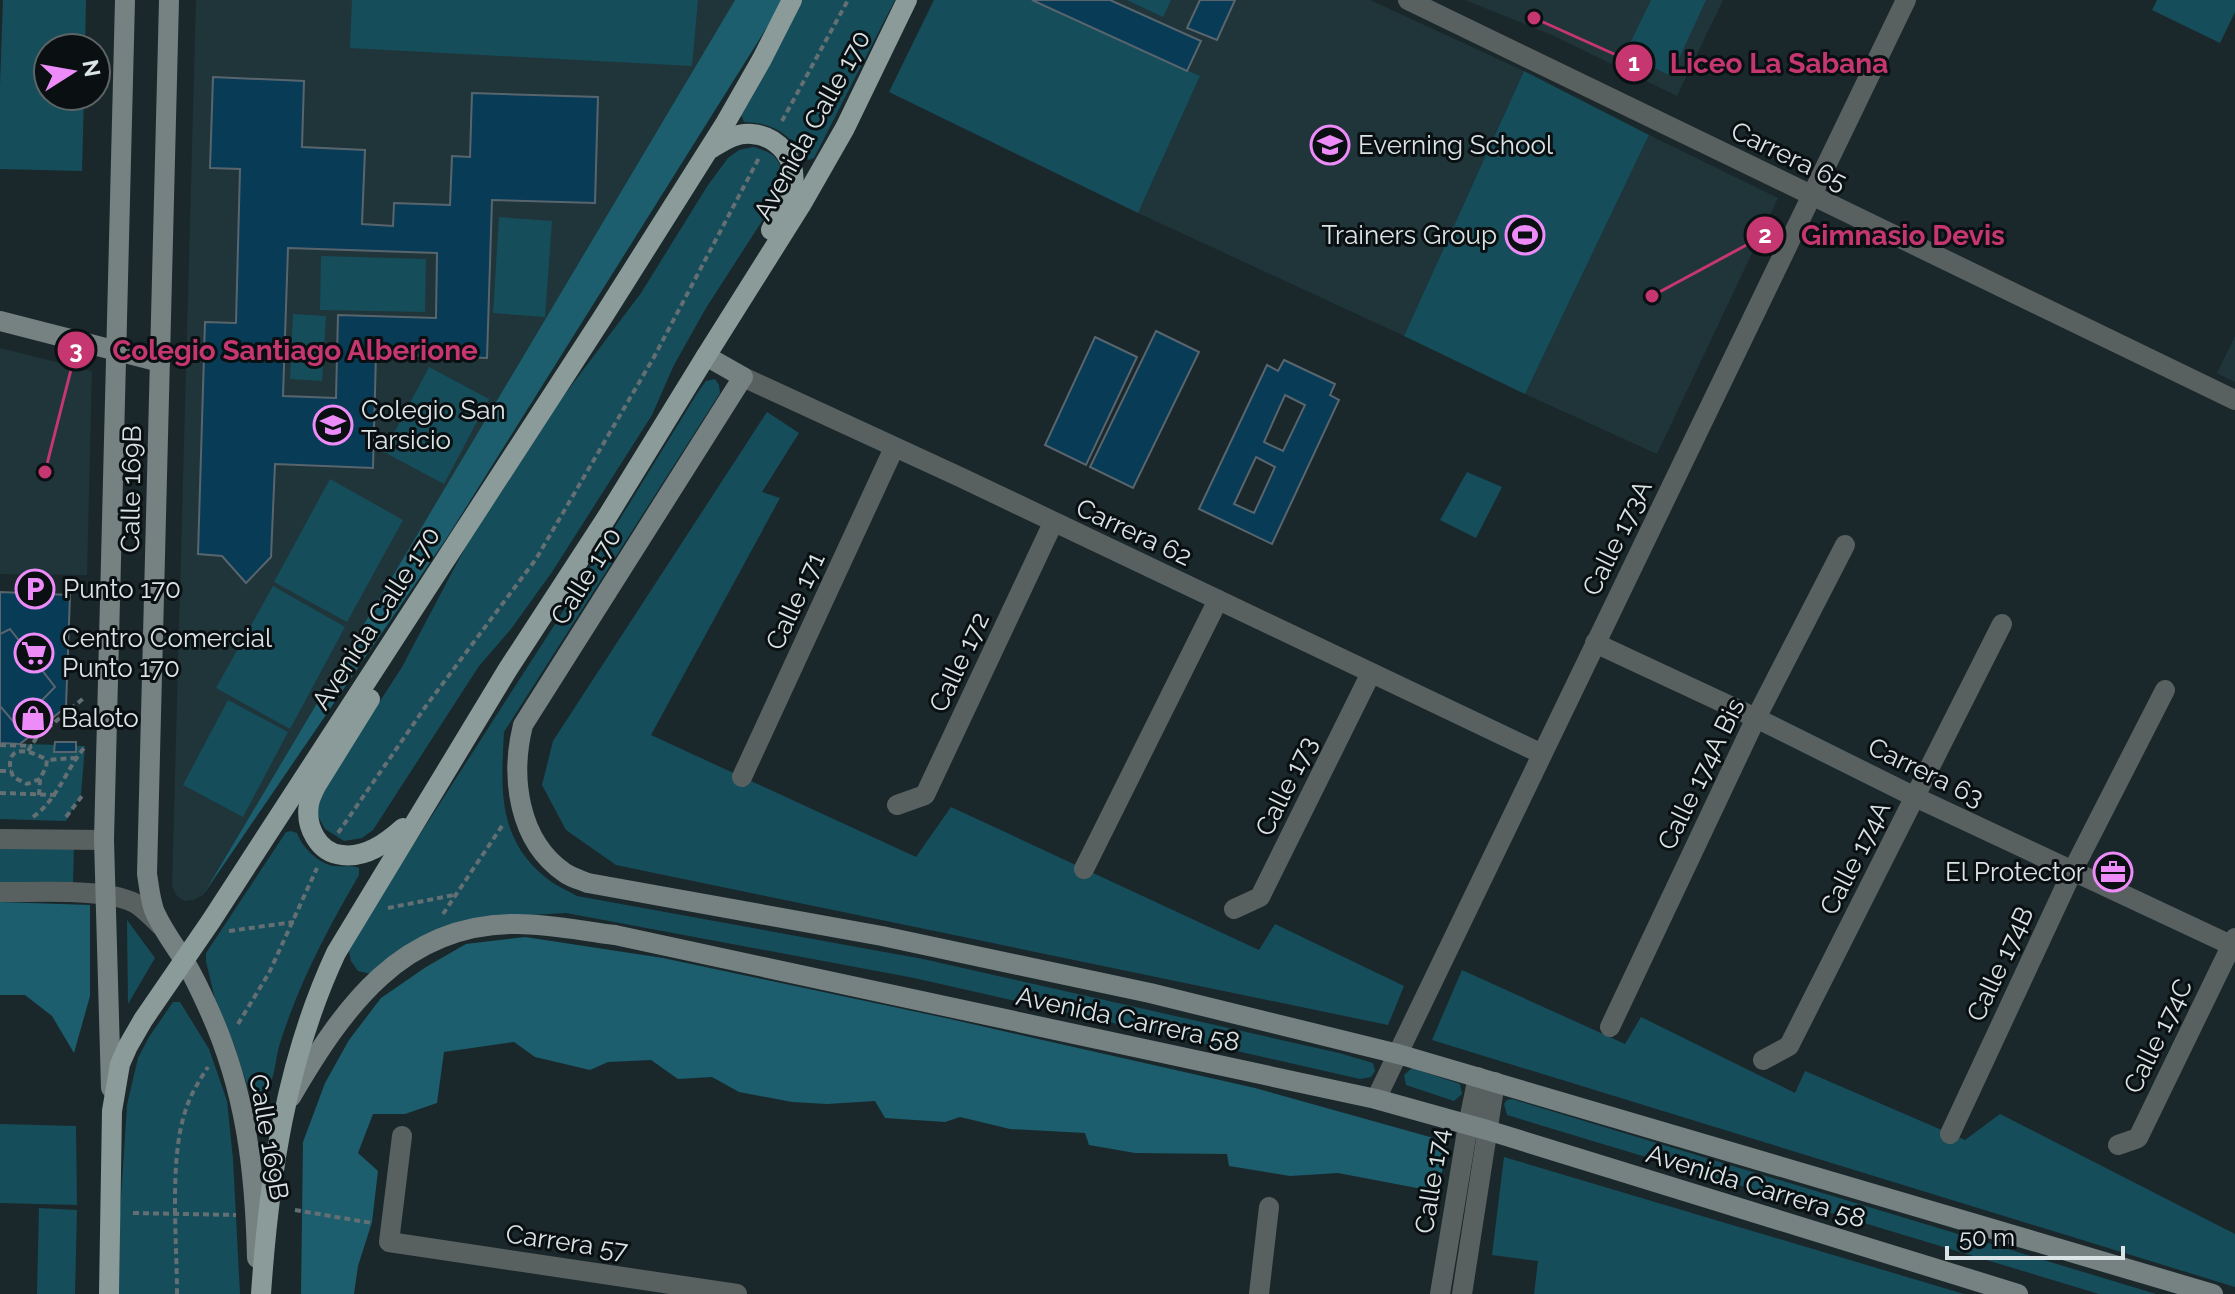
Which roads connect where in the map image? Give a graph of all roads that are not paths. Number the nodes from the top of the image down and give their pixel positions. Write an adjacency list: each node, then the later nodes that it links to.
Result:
1 (125, 0): 11 (street, Calle 169B)
2 (169, 0): 13 (street, Calle 169B)
3 (792, 0): 7 (main road, Avenida Calle 170)
4 (907, 0): 10 (main road, Avenida Calle 170)
5 (1408, 0): 8 (street, Carrera 65)
6 (1906, 0): 8 (street, Calle 173A)
7 (708, 151): 10 (main road); 19 (main road, Avenida Calle 170)
8 (1810, 195): 15 (street, Carrera 65); 22 (street, Calle 173A)
9 (0, 321): 11 (street)
10 (724, 327): 12 (main road, Avenida Calle 170)
11 (116, 352): 13 (street); 33 (street, Calle 169B)
12 (706, 356): 14 (street, Carrera 62); 31 (main road, Avenida Calle 170)
13 (160, 362): 39 (street, Calle 169B)
14 (743, 377): 16 (street, Carrera 62); 30 (street, Calle 170)
15 (2235, 400)
16 (894, 448): 17 (street, Carrera 62); 27 (street, Calle 171)
17 (1053, 523): 20 (street, Carrera 62); 29 (street, Calle 172)
18 (1845, 545): 25 (street, Calle 174A Bis)
19 (424, 592): 31 (main road); 41 (main road, Avenida Calle 170)
20 (1218, 600): 23 (street, Carrera 62); 34 (street)
21 (2002, 624): 28 (street, Calle 174A)
22 (1595, 643): 25 (street, Carrera 63); 26 (street, Calle 173A)
23 (1371, 673): 26 (street, Carrera 62); 38 (street, Calle 173)
24 (2165, 690): 35 (street, Calle 174B)
25 (1756, 718): 28 (street, Carrera 63); 42 (street, Calle 174A Bis)
26 (1542, 754): 43 (street, Calle 173A)
27 (742, 777)
28 (1915, 797): 35 (street, Carrera 63); 44 (street, Calle 174A)
29 (897, 805)
30 (524, 815): 43 (street, Avenida Carrera 58)
31 (418, 816): 47 (main road, Avenida Calle 170)
32 (0, 839): 33 (street)
33 (104, 840): 37 (street, Calle 169B)
34 (1084, 869)
35 (2073, 870): 40 (street, Carrera 63); 50 (street, Calle 174B)
36 (0, 892): 37 (street)
37 (106, 895): 39 (street); 48 (street, Calle 169B)
38 (1234, 909)
39 (161, 926): 41 (street, Calle 169B)
40 (2234, 943): 52 (street, Calle 174C)
41 (184, 960): 48 (main road, Avenida Calle 170); 57 (street, Calle 169B)
42 (1610, 1027)
43 (1398, 1054): 45 (street, Avenida Carrera 58); 46 (street, Calle 173A)
44 (1763, 1060)
45 (1487, 1079): 49 (street, Calle 174); 55 (street, Avenida Carrera 58)
46 (1376, 1099): 47 (street, Avenida Carrera 58); 49 (street, Avenida Carrera 58)
47 (285, 1107): 57 (main road, Avenida Calle 170)
48 (112, 1111): 56 (main road, Avenida Calle 170)
49 (1478, 1127): 60 (street, Calle 174); 61 (street, Calle 174); 62 (street, Avenida Carrera 58)
50 (1950, 1134)
51 (402, 1136): 54 (street, Carrera 57)
52 (2118, 1145)
53 (1269, 1207): 59 (street)
54 (680, 1290): 58 (street, Carrera 57)
55 (2205, 1293)
56 (109, 1294)
57 (259, 1294)
58 (737, 1294)
59 (1259, 1294)
60 (1440, 1294)
61 (1462, 1294)
62 (2018, 1294)

